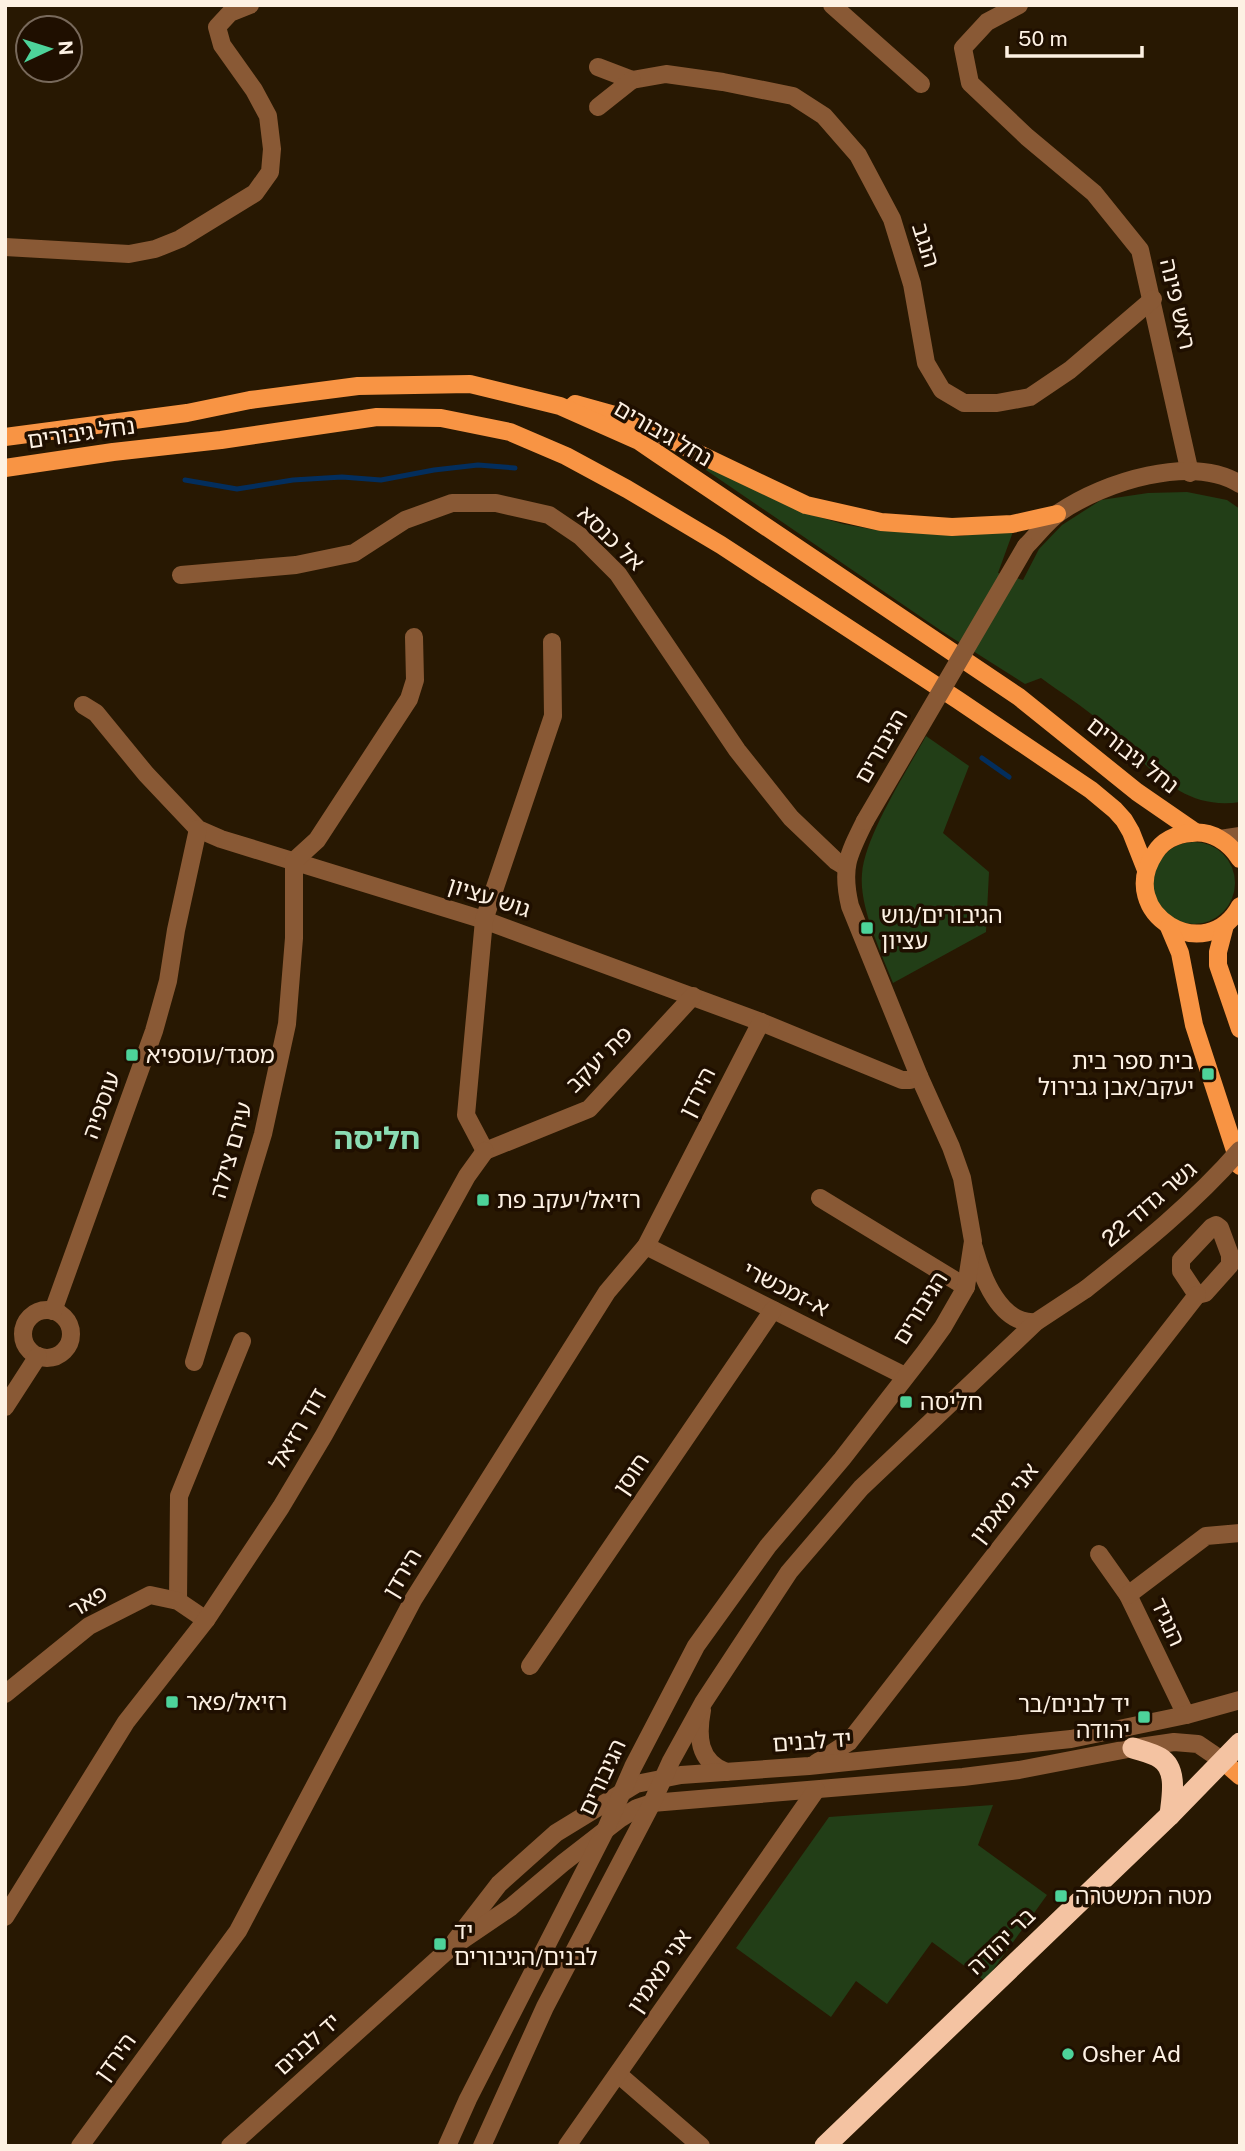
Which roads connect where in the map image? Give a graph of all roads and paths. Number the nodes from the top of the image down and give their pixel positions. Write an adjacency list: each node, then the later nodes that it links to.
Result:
1 (250, 5): 8 (street)
2 (832, 5): 6 (street)
3 (1020, 5): 9 (street, ראש פינה)
4 (598, 67): 5 (street)
5 (632, 80): 7 (street); 9 (street, הנגב)
6 (921, 84)
7 (598, 107)
8 (5, 247)
9 (1153, 299): 13 (street, ראש פינה)
10 (492, 388): 11 (main road, נחל גיבורים); 15 (main road); 21 (main road, נחל גיבורים)
11 (5, 437)
12 (5, 468): 27 (main road, נחל גיבורים)
13 (1190, 472): 14 (street, הגיבורים); 15 (street, הגיבורים)
14 (1240, 484)
15 (1057, 514): 26 (street, הגיבורים, bridge)
16 (181, 575): 26 (street, אל כנסא)
17 (414, 637): 25 (street)
18 (552, 642): 29 (street)
19 (83, 705): 20 (street, גוש עציון)
20 (198, 829): 25 (street, גוש עציון); 45 (street, עוספיה)
21 (1195, 832): 23 (main road, נחל גיבורים); 27 (main road)
22 (1240, 836): 23 (street)
23 (1220, 839): 24 (main road)
24 (1240, 859)
25 (294, 861): 29 (street, גוש עציון); 49 (street, עירם צילה)
26 (846, 867): 35 (street, הגיבורים)
27 (1146, 870): 31 (main road, נחל גיבורים)
28 (1240, 906): 30 (main road)
29 (484, 920): 32 (street, גוש עציון); 37 (street)
30 (1225, 925): 31 (main road); 34 (main road)
31 (1169, 927): 38 (main road)
32 (693, 996): 33 (street, גוש עציון); 37 (street, פת יעקב)
33 (761, 1022): 35 (street, גוש עציון); 41 (street, הירדן)
34 (1240, 1029)
35 (919, 1076): 40 (street, הגיבורים)
36 (1240, 1150): 46 (street, גשר גדוד 22, bridge)
37 (485, 1151): 56 (street, דוד רזיאל)
38 (1240, 1166)
39 (820, 1198): 42 (street)
40 (973, 1241): 42 (street, הגיבורים); 46 (street)
41 (646, 1246): 44 (street, א-זמכשרי); 79 (street, הירדן)
42 (966, 1287): 50 (street, הגיבורים)
43 (1197, 1295): 62 (street, אני מאמין)
44 (773, 1310): 50 (street, א-זמכשרי); 57 (street, חוסן)
45 (53, 1311): 48 (street); 48 (street)
46 (1036, 1322): 60 (street)
47 (242, 1341): 55 (street)
48 (38, 1356): 51 (street)
49 (194, 1362)
50 (905, 1376): 71 (street, הגיבורים)
51 (5, 1407)
52 (1240, 1533): 54 (street)
53 (1099, 1554): 54 (street, הנגיד)
54 (1128, 1595): 61 (street, הנגיד)
55 (178, 1601): 56 (street, פאר); 58 (street, פאר)
56 (206, 1620): 76 (street, דוד רזיאל)
57 (530, 1667)
58 (5, 1694)
59 (1240, 1700): 61 (street, יד לבנים)
60 (703, 1703): 68 (street); 70 (street)
61 (1186, 1715): 65 (street, יד לבנים)
62 (849, 1742): 65 (street); 67 (street, אני מאמין)
63 (1240, 1743): 66 (highway, בר יהודה)
64 (1133, 1748): 66 (street, יד לבנים); 72 (street, יד לבנים); 74 (highway)
65 (864, 1761): 67 (street, יד לבנים)
66 (1223, 1761): 69 (main road); 74 (highway, בר יהודה)
67 (809, 1766): 68 (street, יד לבנים)
68 (726, 1772): 70 (street, יד לבנים)
69 (1240, 1776)
70 (665, 1777): 71 (street, יד לבנים); 73 (street)
71 (624, 1790): 75 (street, הגיבורים); 77 (street, יד לבנים)
72 (816, 1790): 73 (street, יד לבנים); 78 (street, אני מאמין)
73 (652, 1803): 75 (street, יד לבנים); 82 (street)
74 (1170, 1815): 85 (highway, בר יהודה)
75 (605, 1832): 77 (street, יד לבנים); 81 (street, הגיבורים)
76 (5, 1917)
77 (449, 1949): 80 (street, יד לבנים)
78 (618, 2074): 83 (street, אני מאמין); 84 (street)
79 (80, 2146)
80 (230, 2146)
81 (447, 2146)
82 (482, 2146)
83 (567, 2146)
84 (701, 2146)
85 (825, 2146)

